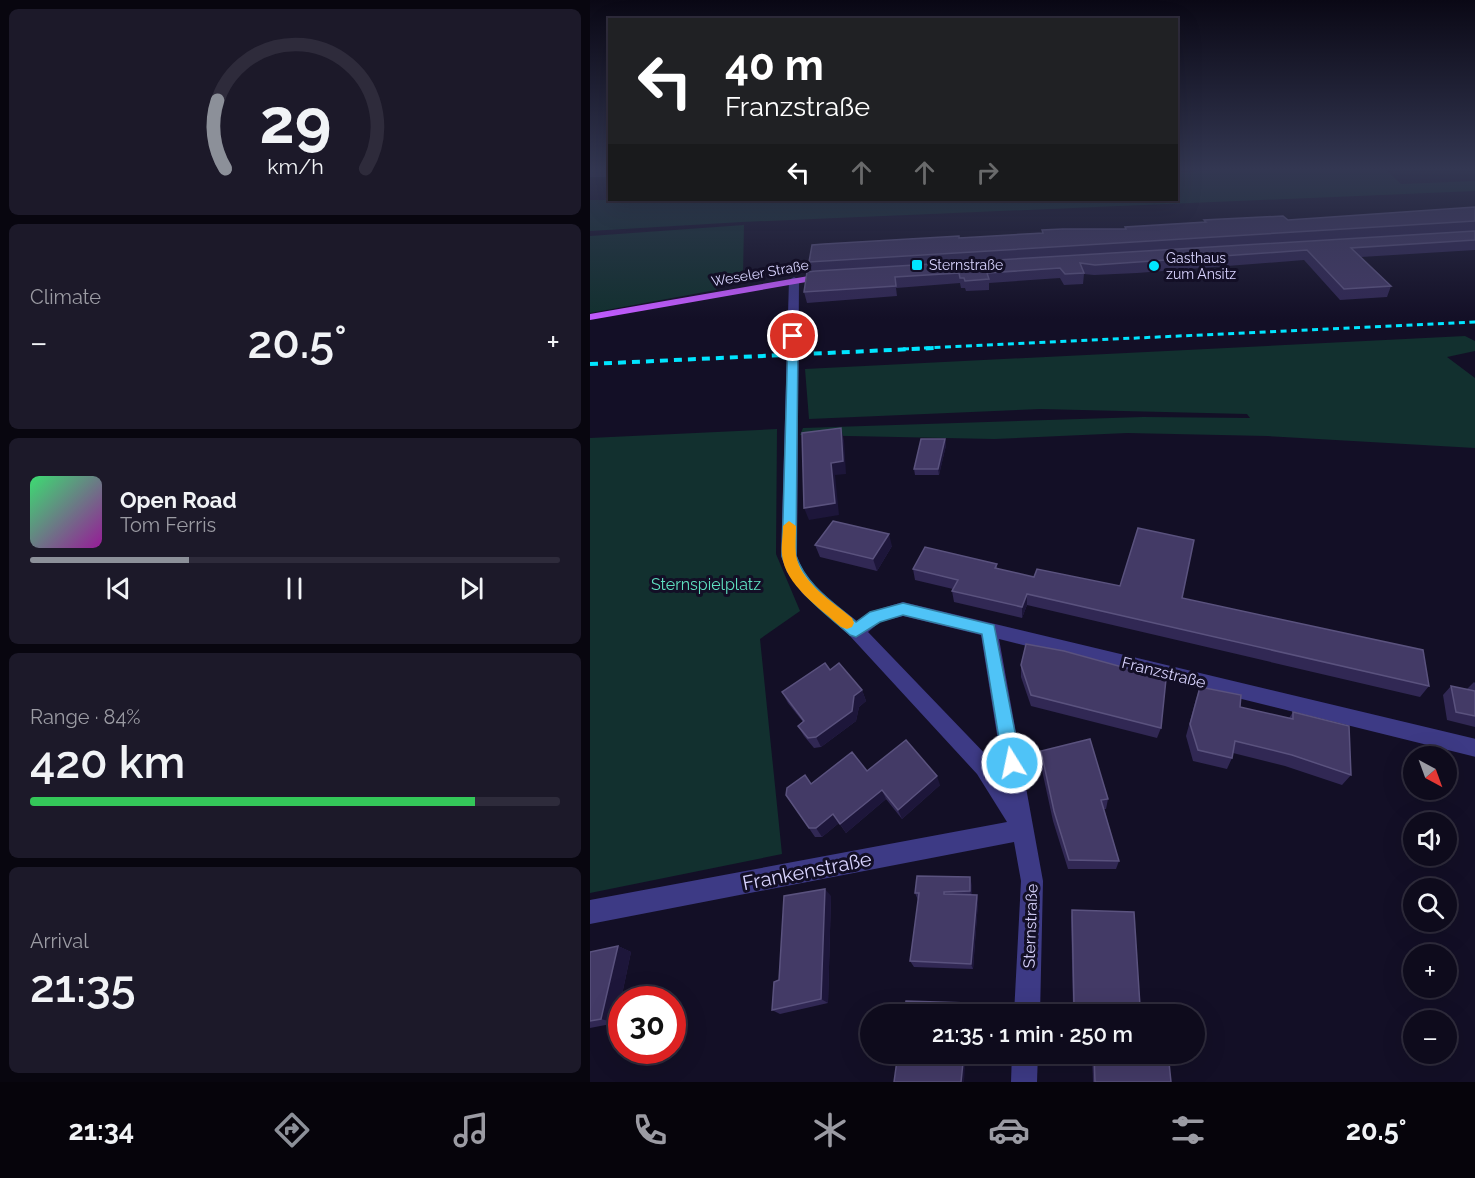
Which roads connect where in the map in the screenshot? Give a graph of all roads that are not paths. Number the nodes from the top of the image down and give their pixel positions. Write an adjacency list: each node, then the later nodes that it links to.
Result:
1 (834, 275): 2 (main road, Weseler Straße)
2 (794, 280): 3 (main road, Weseler Straße); 5 (street, Sternstraße)
3 (590, 316)
4 (989, 629): 5 (street, Franzstraße); 6 (street, Franzstraße); 7 (street)
5 (856, 631): 7 (street, Sternstraße)
6 (1475, 748)
7 (1023, 830): 8 (street, Frankenstraße); 9 (street, Sternstraße)
8 (590, 912)
9 (1027, 1004)
10 (1025, 1064): 11 (street)
11 (1024, 1082)

